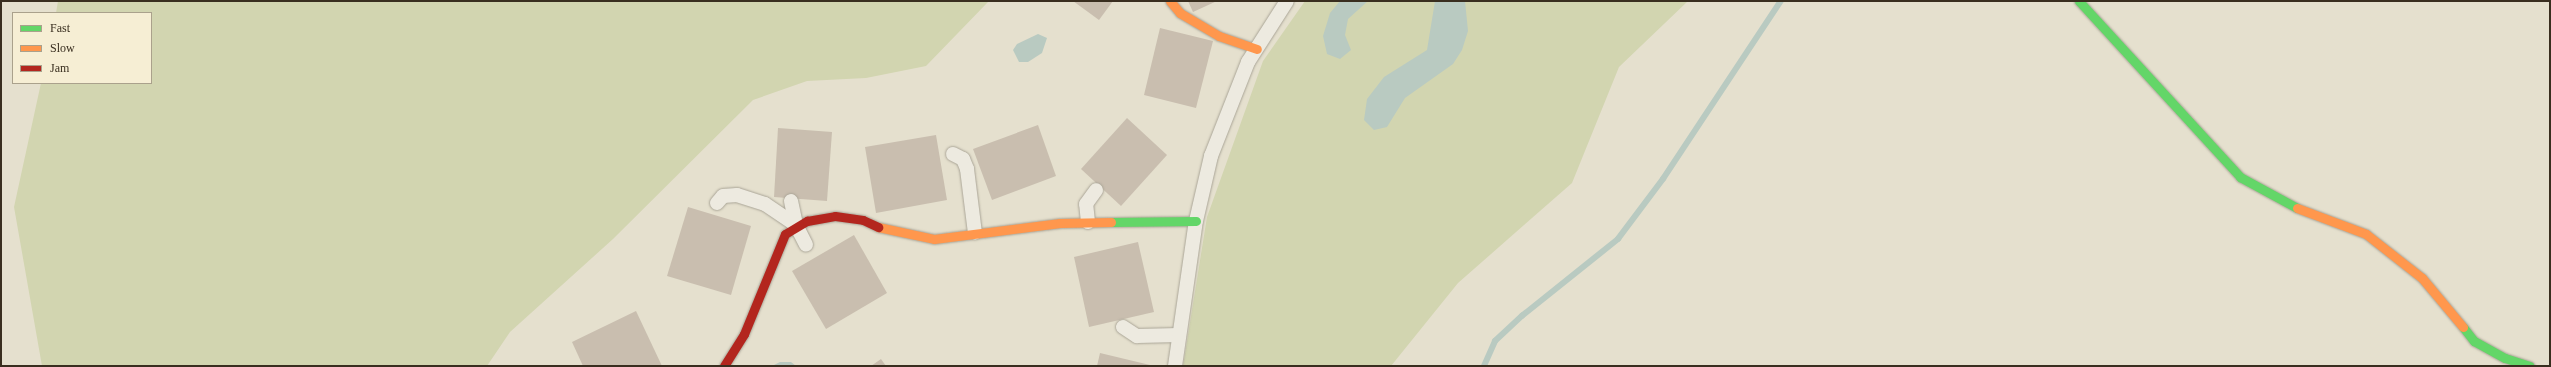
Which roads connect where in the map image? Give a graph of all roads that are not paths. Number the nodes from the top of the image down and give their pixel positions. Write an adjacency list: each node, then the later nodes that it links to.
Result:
1 (1170, 1): 4 (street)
2 (1287, 1): 4 (street)
3 (2079, 1): 18 (street)
4 (1257, 49): 10 (street)
5 (953, 154): 12 (street)
6 (1096, 190): 9 (street)
7 (791, 201): 11 (street)
8 (717, 204): 11 (street)
9 (1088, 222): 10 (street); 12 (street)
10 (1196, 222): 15 (street)
11 (796, 225): 12 (street); 13 (street); 16 (street)
12 (975, 233)
13 (806, 245)
14 (1123, 327): 15 (street)
15 (1179, 335): 17 (street)
16 (724, 366)
17 (1175, 366)
18 (2530, 366)

